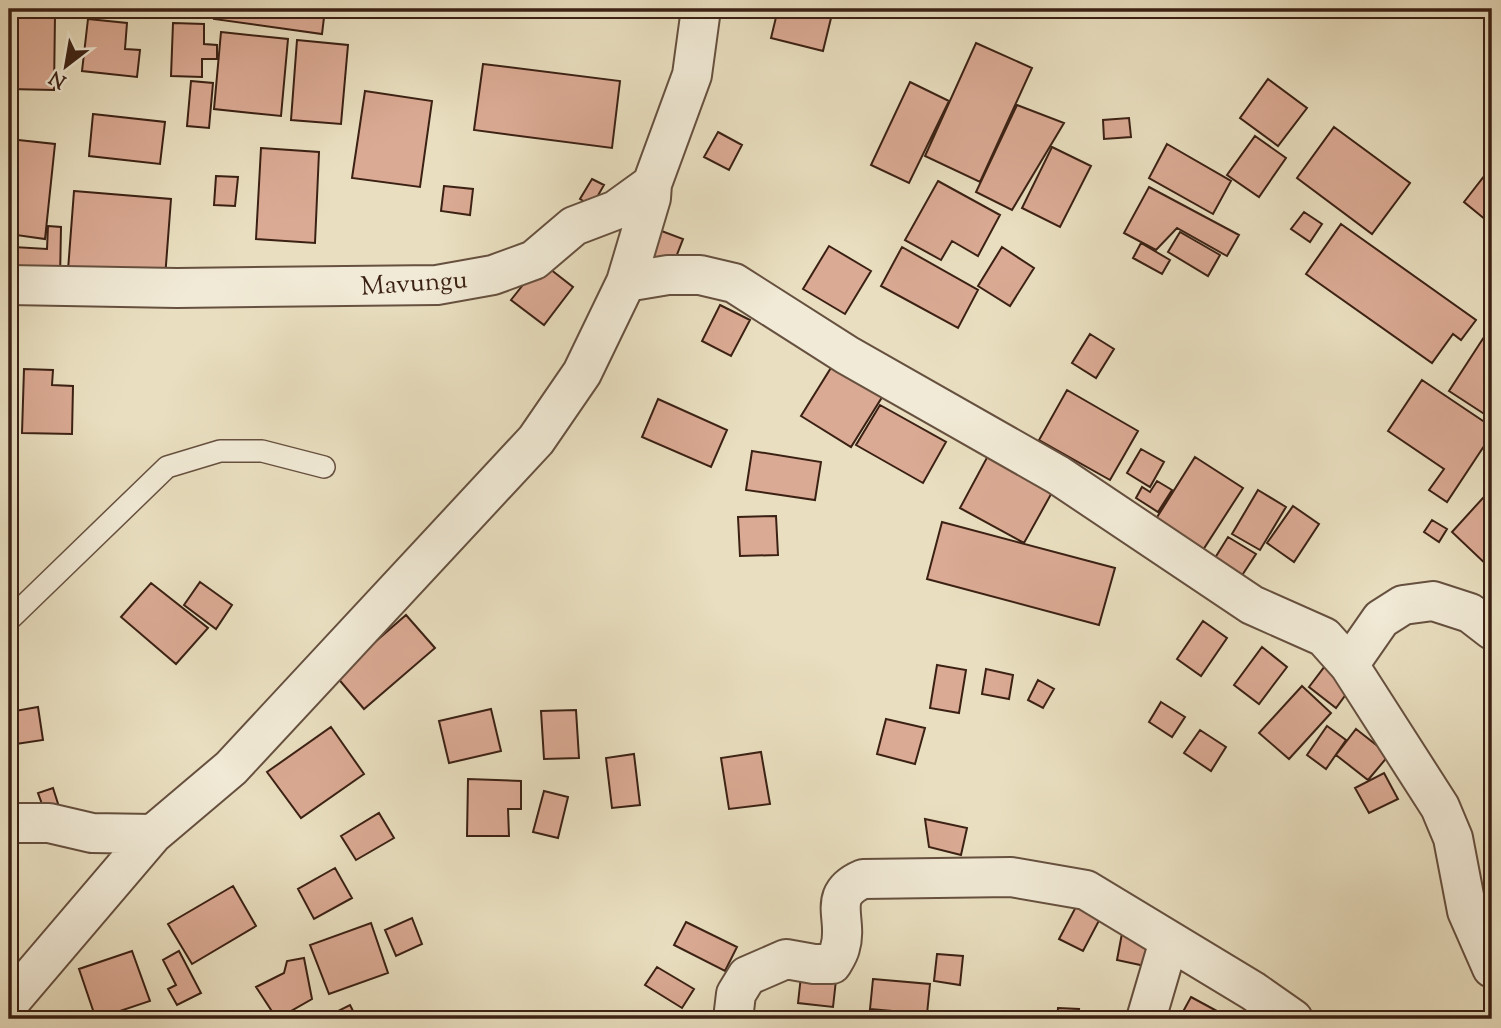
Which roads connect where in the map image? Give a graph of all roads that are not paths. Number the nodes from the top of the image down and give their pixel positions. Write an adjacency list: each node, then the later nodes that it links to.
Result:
1 (702, 9): 2 (street)
2 (652, 184): 3 (street); 4 (street, Mavungu)
3 (626, 282): 8 (street); 10 (street)
4 (9, 285)
5 (324, 467): 6 (lane)
6 (9, 620)
7 (1492, 630): 8 (street)
8 (1349, 665): 12 (street)
9 (9, 823): 10 (street)
10 (153, 834): 13 (street)
11 (1169, 941): 14 (street); 15 (street); 16 (street)
12 (1492, 968)
13 (9, 1003)
14 (733, 1019)
15 (1146, 1019)
16 (1293, 1019)

